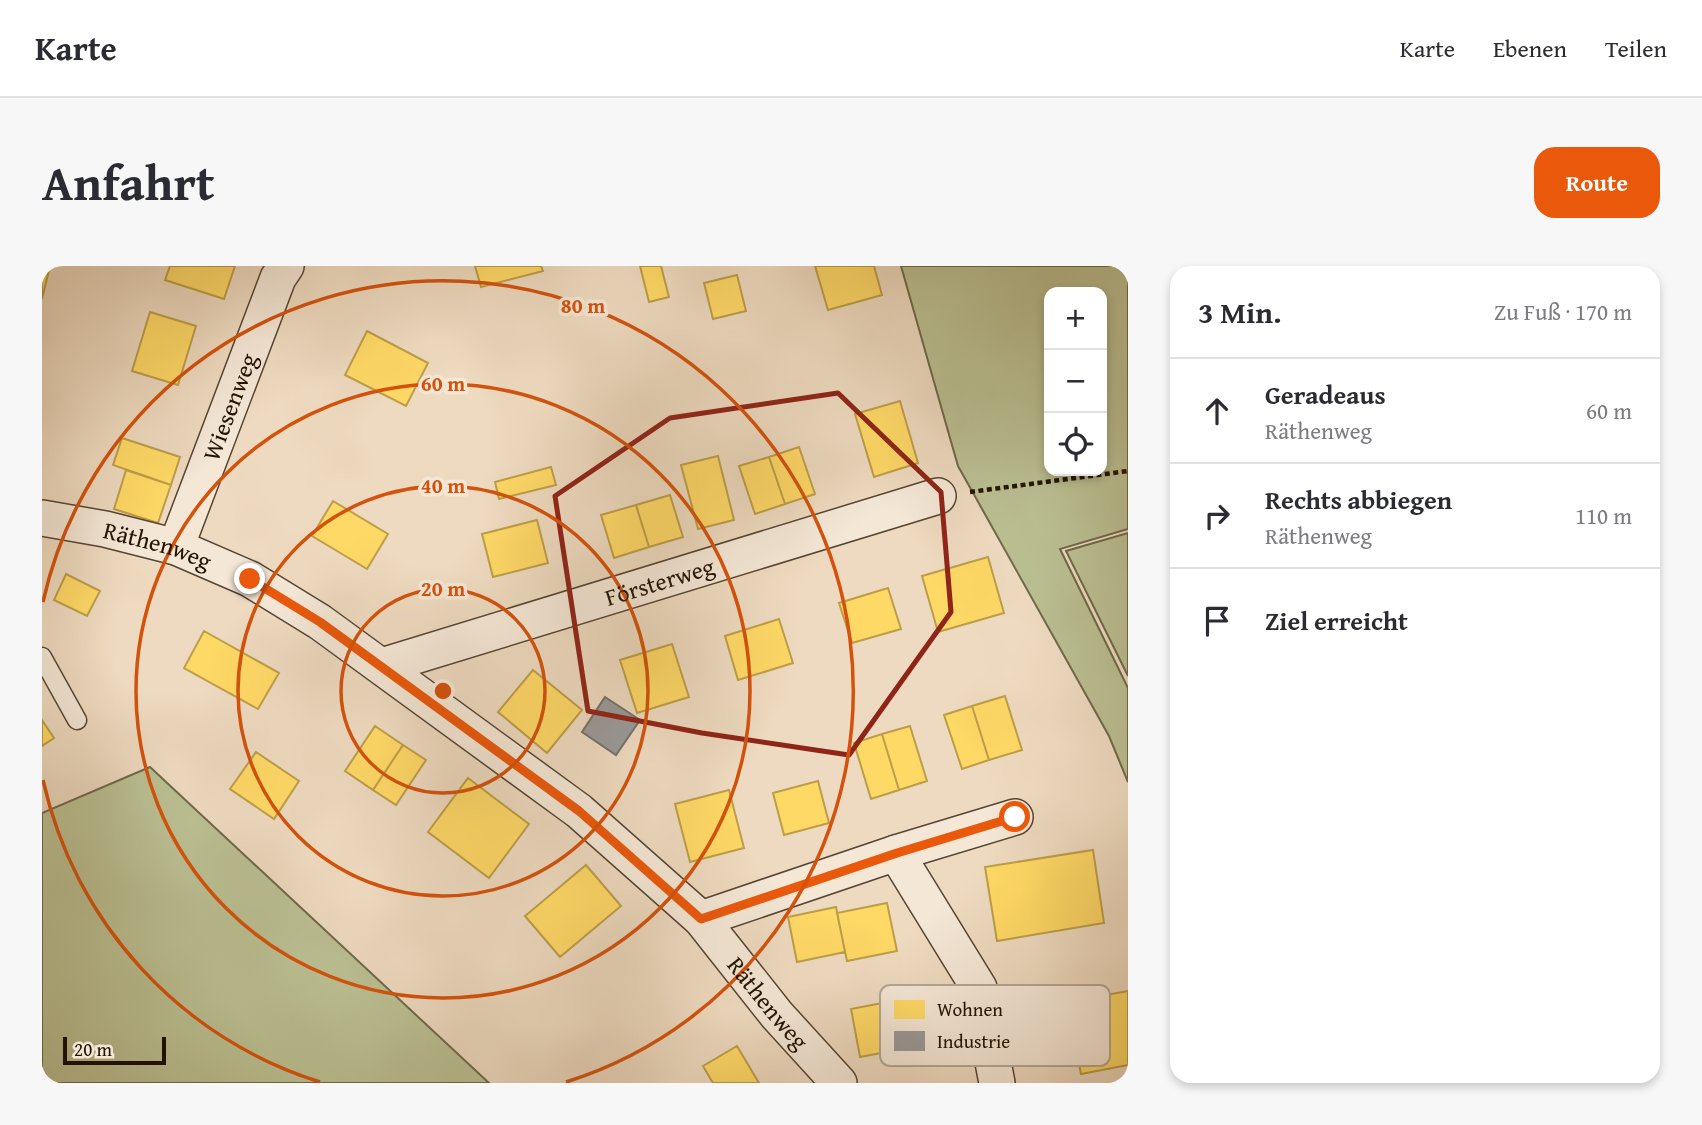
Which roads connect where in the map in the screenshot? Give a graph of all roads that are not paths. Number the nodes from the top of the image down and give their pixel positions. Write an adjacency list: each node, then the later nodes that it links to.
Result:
1 (286, 266): 4 (street, Wiesenweg)
2 (938, 496): 6 (street, Försterweg)
3 (42, 519): 4 (street, Räthenweg)
4 (176, 547): 6 (street, Räthenweg)
5 (42, 657): 7 (lane)
6 (382, 666): 10 (street, Räthenweg)
7 (77, 720)
8 (1015, 817): 9 (street)
9 (897, 853): 10 (street); 11 (street)
10 (701, 919): 12 (street, Räthenweg)
11 (977, 985)
12 (839, 1083)

